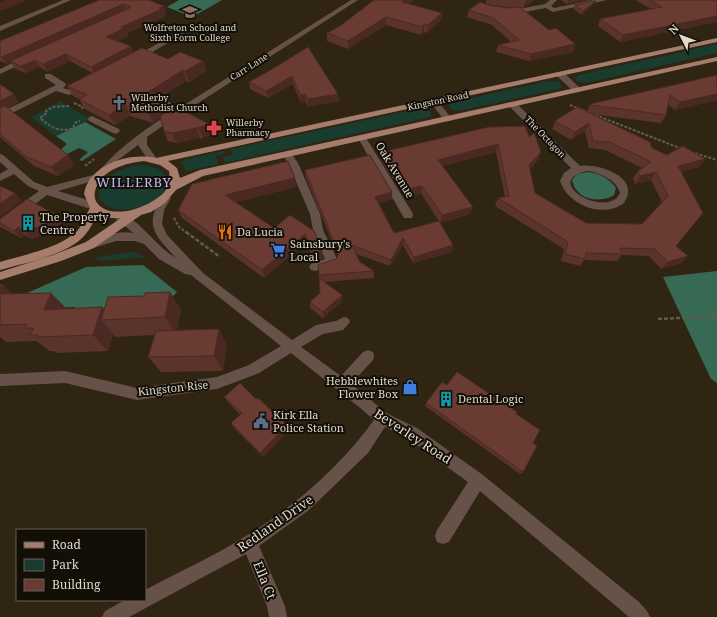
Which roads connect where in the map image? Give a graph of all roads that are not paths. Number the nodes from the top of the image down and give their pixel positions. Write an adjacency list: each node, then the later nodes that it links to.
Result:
1 (68, 0): 8 (street)
2 (355, 0): 22 (street, Carr Lane)
3 (554, 0): 5 (street)
4 (604, 0): 5 (street)
5 (547, 6): 6 (street)
6 (504, 12)
7 (189, 28): 12 (street)
8 (0, 29)
9 (717, 40): 14 (main road, Kingston Road)
10 (36, 56): 13 (street)
11 (717, 59): 18 (main road, Kingston Road)
12 (131, 61)
13 (0, 72)
14 (560, 74): 18 (street); 20 (main road, Kingston Road)
15 (48, 76): 17 (street)
16 (90, 82): 17 (street)
17 (56, 88): 23 (street)
18 (577, 90): 21 (main road, Kingston Road)
19 (161, 102): 22 (street)
20 (434, 102): 25 (street); 31 (main road, Kingston Road)
21 (512, 104): 25 (main road, Kingston Road); 32 (street, The Octagon)
22 (182, 110): 27 (street, Carr Lane)
23 (0, 116)
24 (92, 118): 26 (street)
25 (448, 119): 28 (main road, Kingston Road)
26 (116, 131)
27 (144, 135): 31 (street); 34 (street, Carr Lane)
28 (362, 138): 29 (main road, Kingston Road); 42 (street, Oak Avenue)
29 (288, 155): 36 (main road, Kingston Road); 48 (street)
30 (1, 159): 33 (street)
31 (155, 160): 34 (main road); 36 (main road)
32 (577, 169): 32 (street, The Octagon)
33 (14, 170): 35 (street); 37 (street)
34 (101, 174): 37 (street); 39 (main road)
35 (0, 178)
36 (174, 187): 38 (main road)
37 (46, 191): 39 (street); 44 (street)
38 (166, 198): 40 (main road); 50 (street, Beverley Road)
39 (94, 207): 41 (main road); 47 (main road)
40 (138, 213): 41 (main road); 43 (main road, Beverley Road)
41 (117, 215): 43 (street, Beverley Road)
42 (408, 215)
43 (127, 221): 45 (street, Beverley Road); 46 (main road, Beverley Road)
44 (0, 222)
45 (148, 242): 46 (street, Beverley Road); 50 (street, Beverley Road)
46 (90, 245): 49 (main road, Beverley Road)
47 (0, 266)
48 (315, 267)
49 (0, 276)
50 (199, 276): 52 (street, Beverley Road)
51 (344, 322): 52 (street, Kingston Rise)
52 (291, 347): 54 (street, Kingston Rise); 55 (street, Beverley Road)
53 (368, 356): 55 (street)
54 (0, 380)
55 (341, 385): 56 (street, Beverley Road)
56 (383, 419): 57 (street, Beverley Road); 59 (street, Redland Drive)
57 (478, 480): 58 (street); 64 (street, Beverley Road)
58 (443, 536)
59 (250, 543): 60 (street, Redland Drive); 63 (street, Ella Ct)
60 (146, 599)
61 (142, 601): 62 (street, Redland Drive)
62 (111, 617)
63 (278, 617)
64 (641, 617)

